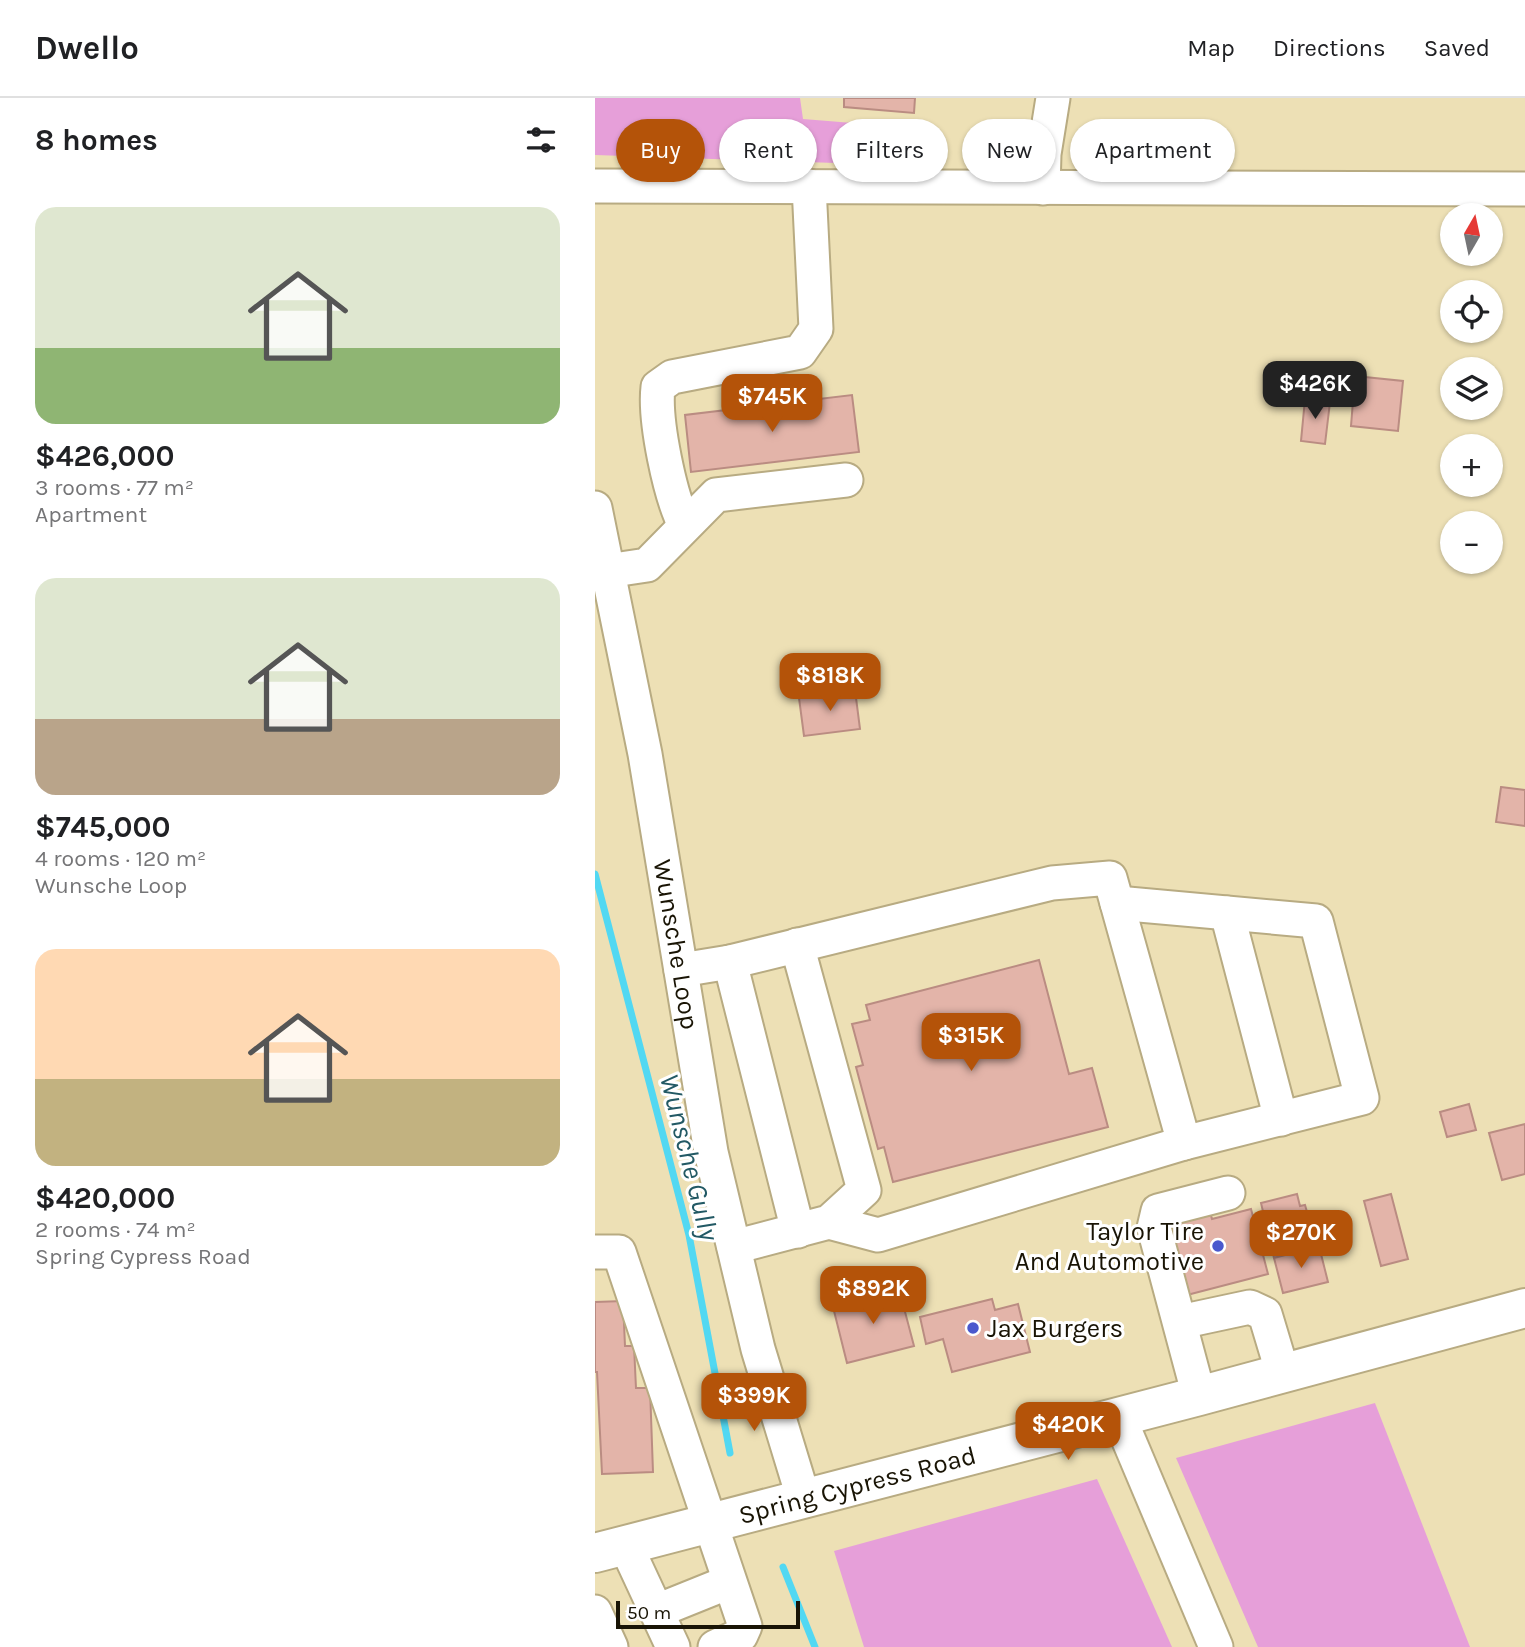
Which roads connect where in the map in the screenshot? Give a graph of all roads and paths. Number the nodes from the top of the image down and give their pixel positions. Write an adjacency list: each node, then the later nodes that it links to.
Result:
1 (1053, 98): 4 (street)
2 (595, 186): 3 (street)
3 (809, 186): 4 (street); 8 (street)
4 (1043, 188): 5 (street)
5 (1525, 189)
6 (846, 480): 8 (street)
7 (595, 508): 9 (street, Wunsche Loop)
8 (685, 525): 9 (street)
9 (607, 571): 14 (street, Wunsche Loop)
10 (1117, 903): 11 (street); 12 (street); 16 (street)
11 (1227, 913): 15 (street); 15 (street)
12 (797, 945): 13 (street); 18 (street)
13 (730, 962): 14 (street); 19 (street)
14 (681, 970): 20 (street, Wunsche Loop)
15 (1281, 1119): 16 (street)
16 (1184, 1143): 18 (street)
17 (1228, 1193): 23 (street)
18 (829, 1222): 19 (street)
19 (797, 1231): 20 (street)
20 (734, 1247): 27 (street, Wunsche Loop)
21 (595, 1252): 28 (street)
22 (1525, 1308): 24 (main road, Spring Cypress Road)
23 (1180, 1322): 24 (street); 25 (street)
24 (1283, 1374): 25 (main road, Spring Cypress Road)
25 (1199, 1396): 26 (main road, Spring Cypress Road)
26 (1119, 1417): 27 (main road, Spring Cypress Road); 36 (street)
27 (804, 1500): 28 (main road, Spring Cypress Road)
28 (709, 1525): 29 (main road, Spring Cypress Road); 30 (street)
29 (610, 1550): 31 (street)
30 (729, 1582): 31 (street); 35 (street)
31 (657, 1611): 34 (street)
32 (595, 1612): 33 (street)
33 (611, 1647)
34 (673, 1647)
35 (715, 1647)
36 (1216, 1647)

